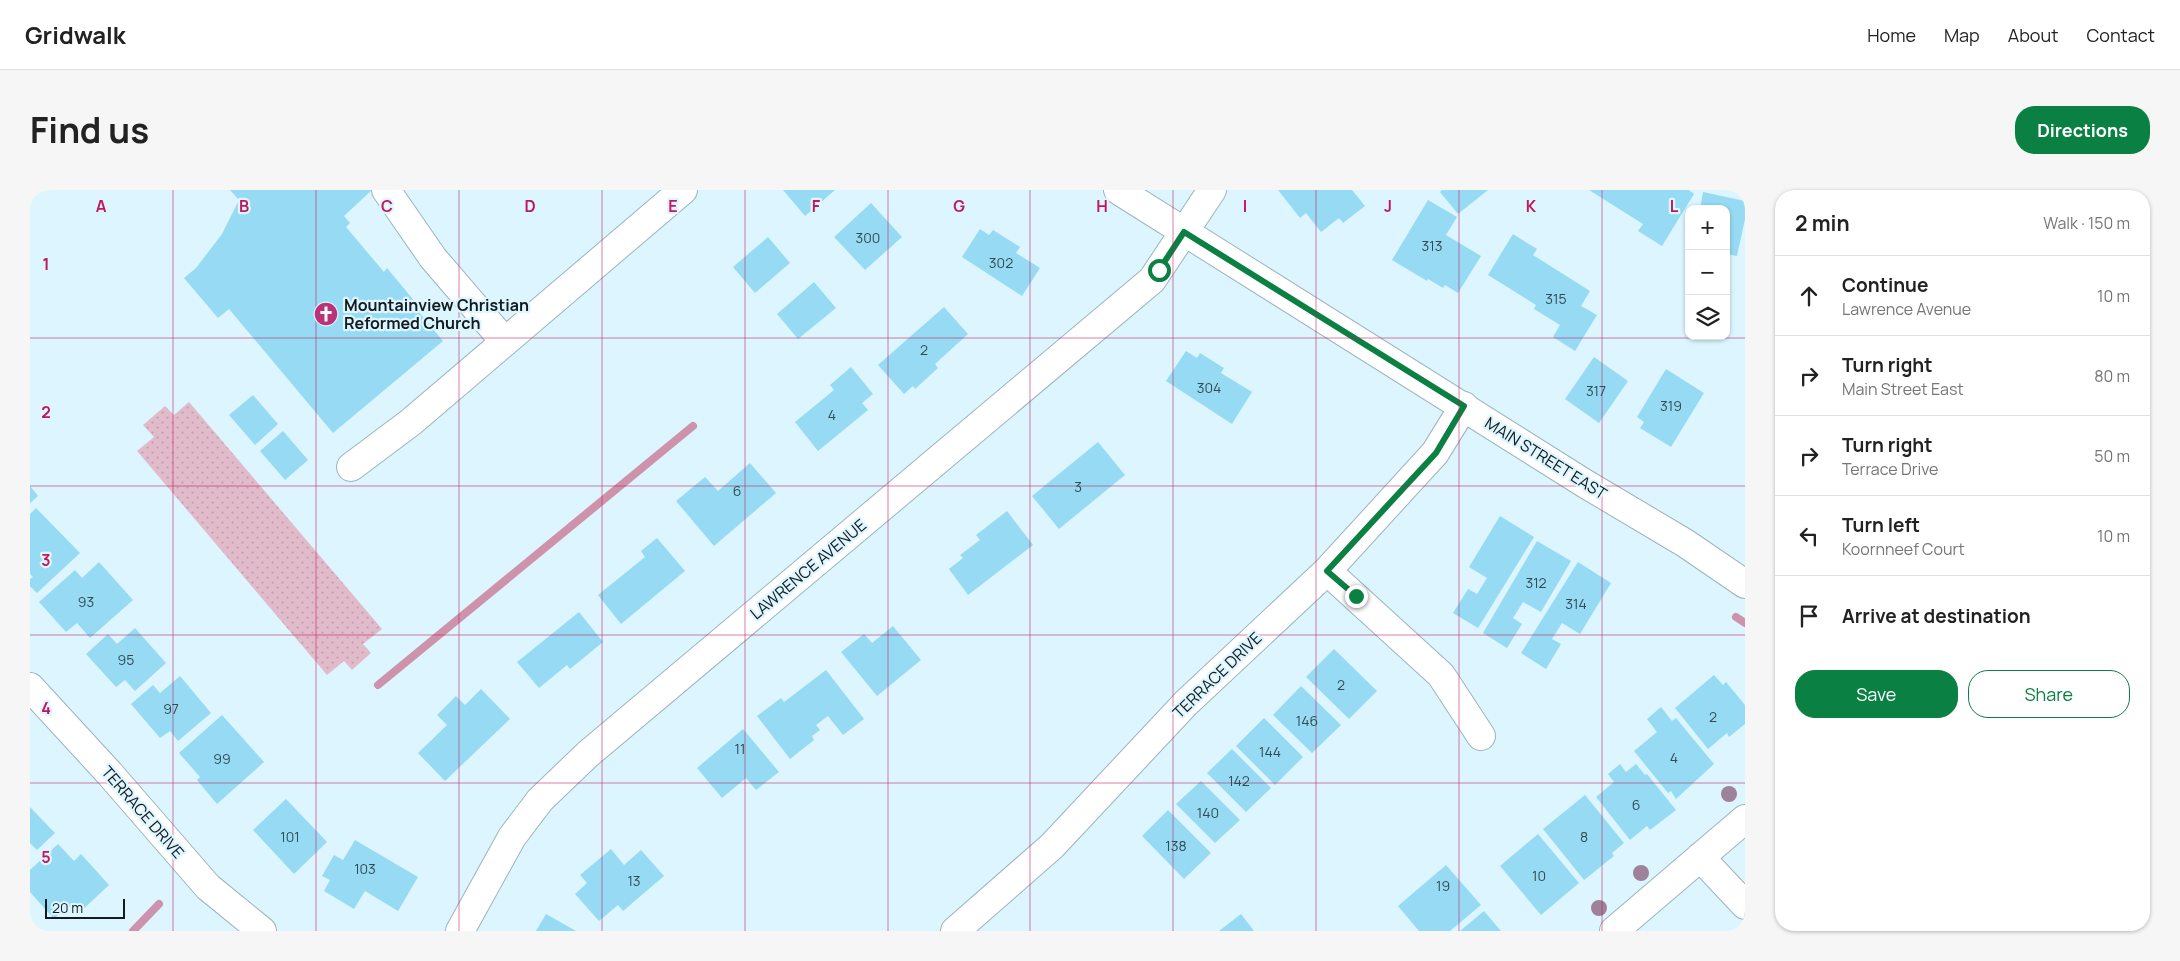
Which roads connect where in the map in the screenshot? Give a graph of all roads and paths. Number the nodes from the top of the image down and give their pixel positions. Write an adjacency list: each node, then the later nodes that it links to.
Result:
1 (386, 190): 6 (street)
2 (683, 190): 6 (street)
3 (1118, 190): 5 (street, MAIN STREET EAST)
4 (1212, 190): 5 (street, LAWRENCE AVENUE)
5 (1184, 232): 7 (street, MAIN STREET EAST); 17 (street, LAWRENCE AVENUE)
6 (505, 342): 8 (street)
7 (1464, 406): 9 (street, TERRACE DRIVE); 10 (street, MAIN STREET EAST)
8 (351, 467)
9 (1327, 571): 12 (street); 18 (street, TERRACE DRIVE)
10 (1745, 584)
11 (30, 686): 16 (street, TERRACE DRIVE)
12 (1481, 736)
13 (1745, 818): 14 (street)
14 (1700, 857): 15 (street); 19 (street)
15 (1745, 905)
16 (262, 931)
17 (460, 931)
18 (955, 931)
19 (1614, 931)

